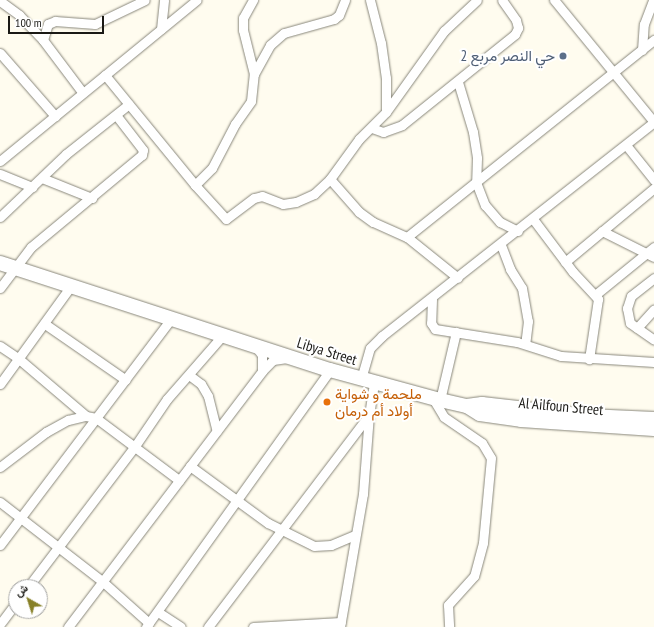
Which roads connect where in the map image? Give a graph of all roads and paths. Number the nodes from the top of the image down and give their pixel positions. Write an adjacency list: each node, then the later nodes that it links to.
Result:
1 (145, 0): 13 (street)
2 (164, 0): 12 (street)
3 (197, 0): 12 (street)
4 (252, 0): 18 (street)
5 (345, 0): 18 (street)
6 (370, 0): 23 (street)
7 (477, 0): 23 (street)
8 (502, 0): 20 (street)
9 (554, 0): 17 (street)
10 (653, 0): 15 (street)
11 (0, 1): 13 (street)
12 (160, 29): 19 (street)
13 (43, 40): 21 (street)
14 (654, 40): 15 (street)
15 (642, 50): 17 (street)
16 (0, 53): 25 (street)
17 (615, 72): 27 (street); 33 (street)
18 (254, 74): 34 (street)
19 (105, 75): 21 (street); 22 (street)
20 (458, 82): 26 (street); 33 (street)
21 (83, 93): 25 (street)
22 (129, 104): 24 (street); 34 (street)
23 (386, 112): 26 (street)
24 (116, 115): 30 (street); 37 (street)
25 (55, 116): 28 (street)
26 (372, 128): 31 (street)
27 (626, 145): 32 (street); 39 (street)
28 (0, 161)
29 (0, 174): 35 (street)
30 (42, 178): 35 (street); 37 (street)
31 (330, 179): 34 (street); 42 (street)
32 (654, 180)
33 (476, 182): 40 (street); 42 (street)
34 (195, 185)
35 (32, 186): 38 (street)
36 (654, 188): 41 (street)
37 (92, 198): 47 (street)
38 (0, 217)
39 (533, 219): 40 (street); 45 (street)
40 (518, 231): 43 (street)
41 (602, 231): 44 (street); 45 (street)
42 (407, 237): 48 (street)
43 (501, 245): 48 (street); 61 (street)
44 (652, 253): 52 (street)
45 (565, 262): 52 (street)
46 (0, 263): 47 (highway, Libya Street)
47 (14, 268): 50 (highway, Libya Street); 51 (street)
48 (458, 278): 53 (street)
49 (654, 278): 57 (street)
50 (71, 286): 55 (highway, Libya Street); 56 (street)
51 (0, 288)
52 (595, 295): 66 (street)
53 (432, 299): 58 (street); 72 (street)
54 (654, 308): 57 (street)
55 (171, 319): 59 (highway, Libya Street); 71 (street)
56 (45, 324): 65 (street); 71 (street)
57 (637, 328): 60 (street)
58 (456, 332): 61 (street); 74 (street)
59 (222, 336): 63 (highway, Libya Street); 70 (street)
60 (654, 340)
61 (525, 344): 66 (street)
62 (0, 346): 65 (street)
63 (255, 346): 64 (highway, Libya Street); 69 (street)
64 (290, 357): 68 (highway, Libya Street); 69 (street)
65 (19, 359): 73 (street); 77 (street)
66 (589, 359): 67 (street)
67 (654, 362)
68 (330, 370): 72 (highway, Libya Street); 86 (street)
69 (262, 371): 81 (street)
70 (189, 375): 81 (street); 82 (street)
71 (126, 380): 78 (street)
72 (368, 381): 74 (highway, Libya Street); 76 (street)
73 (0, 384)
74 (436, 398): 75 (highway, Libya Street); 105 (street)
75 (467, 406): 79 (highway, Libya Street); 80 (highway, Al Ailfoun Street)
76 (369, 415): 89 (street); 90 (street)
77 (86, 416): 78 (street); 84 (street)
78 (96, 418): 82 (street); 88 (street)
79 (654, 419)
80 (654, 429)
81 (217, 431): 83 (street)
82 (135, 446): 85 (street); 92 (street)
83 (190, 466): 85 (street); 86 (street)
84 (0, 467)
85 (179, 480): 94 (street)
86 (236, 500): 89 (street); 95 (street)
87 (0, 502): 88 (street)
88 (20, 516): 91 (street); 92 (street)
89 (281, 530): 90 (street); 103 (street)
90 (356, 535): 99 (street)
91 (0, 545)
92 (58, 546): 93 (street); 94 (street)
93 (34, 579)
94 (102, 581): 98 (street); 101 (street)
95 (158, 612): 98 (street); 102 (street)
96 (8, 614): 97 (street)
97 (0, 624)
98 (148, 625)
99 (340, 625): 100 (street)
100 (264, 626): 104 (street)
101 (68, 627)
102 (181, 627)
103 (208, 627)
104 (253, 627)
105 (449, 627)

